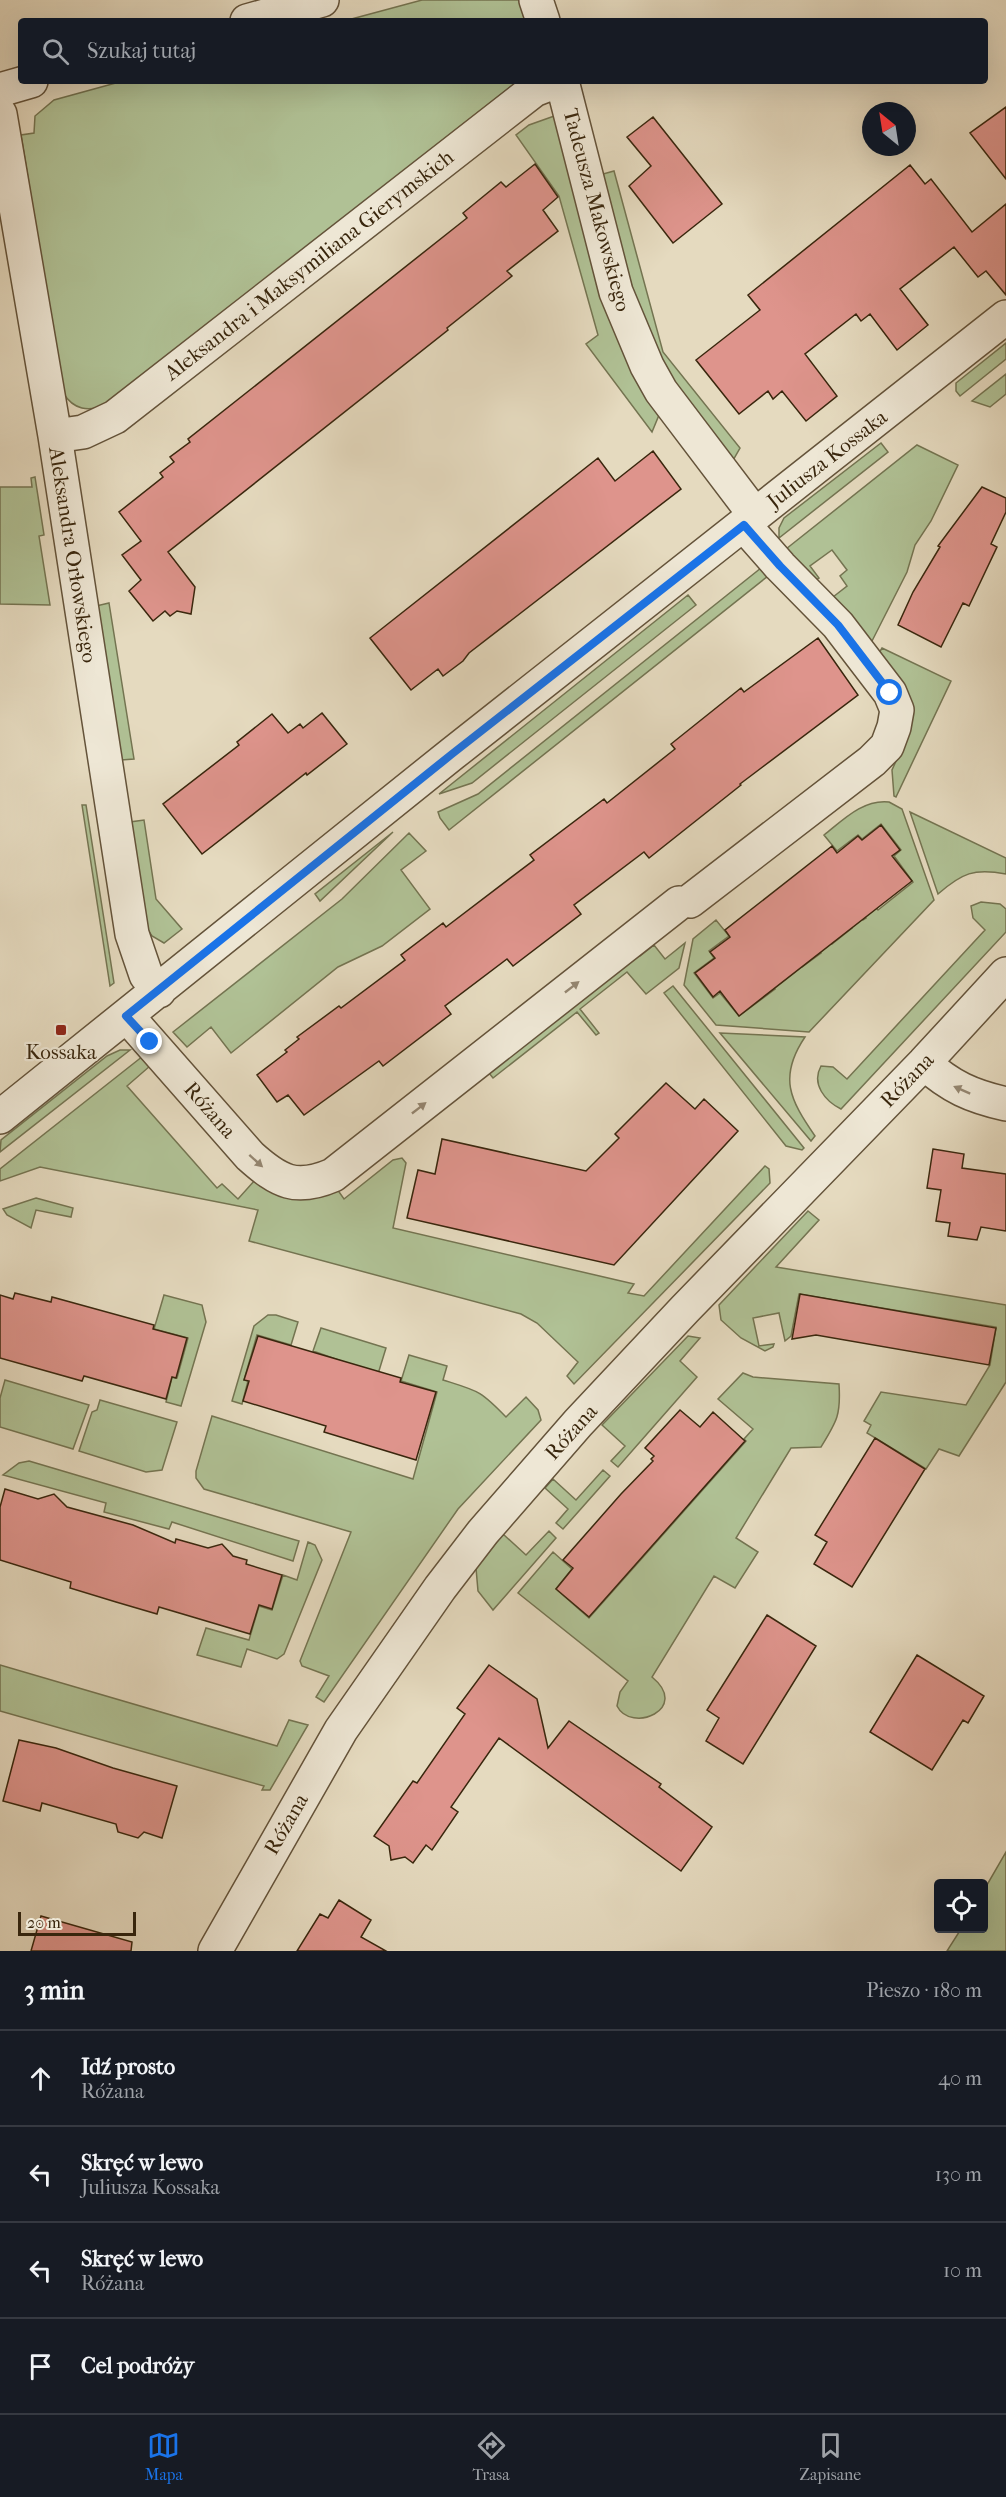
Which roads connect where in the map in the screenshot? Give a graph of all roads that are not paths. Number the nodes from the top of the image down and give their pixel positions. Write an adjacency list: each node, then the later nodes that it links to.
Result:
1 (322, 0): 3 (street)
2 (536, 0): 4 (street)
3 (258, 18)
4 (542, 18)
5 (21, 84): 8 (street)
6 (549, 84): 11 (street, Aleksandra i Maksymiliana Gierymskich)
7 (563, 84): 12 (street, Tadeusza Makowskiego)
8 (0, 90)
9 (0, 114): 11 (street, Aleksandra Orłowskiego)
10 (1006, 317): 12 (street, Juliusza Kossaka)
11 (55, 436): 14 (street, Aleksandra Orłowskiego)
12 (749, 520): 14 (street, Juliusza Kossaka); 15 (street, Różana, one-way to 12)
13 (1006, 974): 16 (street, Różana)
14 (159, 992): 15 (street, Juliusza Kossaka)
15 (126, 1016): 18 (street, Juliusza Kossaka)
16 (924, 1063): 17 (street, one-way to 16); 19 (street, Różana)
17 (1006, 1104)
18 (0, 1117)
19 (215, 1951)

